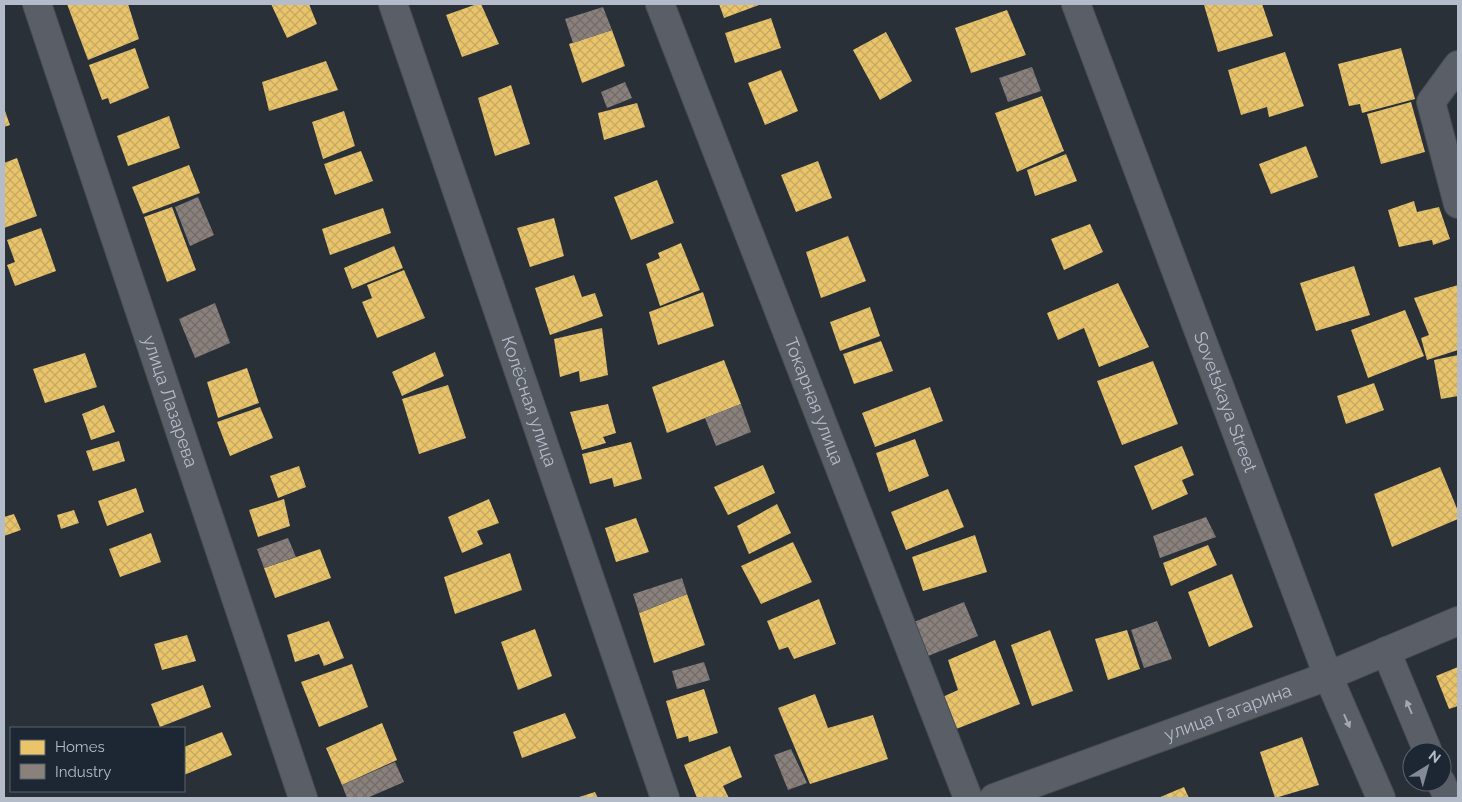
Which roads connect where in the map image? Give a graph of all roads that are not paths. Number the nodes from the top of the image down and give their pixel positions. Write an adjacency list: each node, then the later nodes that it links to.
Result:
1 (37, 4): 11 (street, улица Лазарева)
2 (393, 4): 12 (street, Колёсная улица)
3 (660, 4): 13 (street, Токарная улица)
4 (1076, 4): 9 (street, Sovetskaya Street)
5 (1458, 66): 6 (street)
6 (1458, 204)
7 (1458, 622): 8 (street, улица Гагарина)
8 (1386, 651): 9 (street, улица Гагарина); 10 (street, one-way to 8)
9 (1328, 676): 14 (street, улица Гагарина); 15 (street, Sovetskaya Street, one-way to 15)
10 (1424, 742)
11 (303, 798)
12 (665, 798)
13 (968, 798)
14 (994, 798)
15 (1381, 798)

